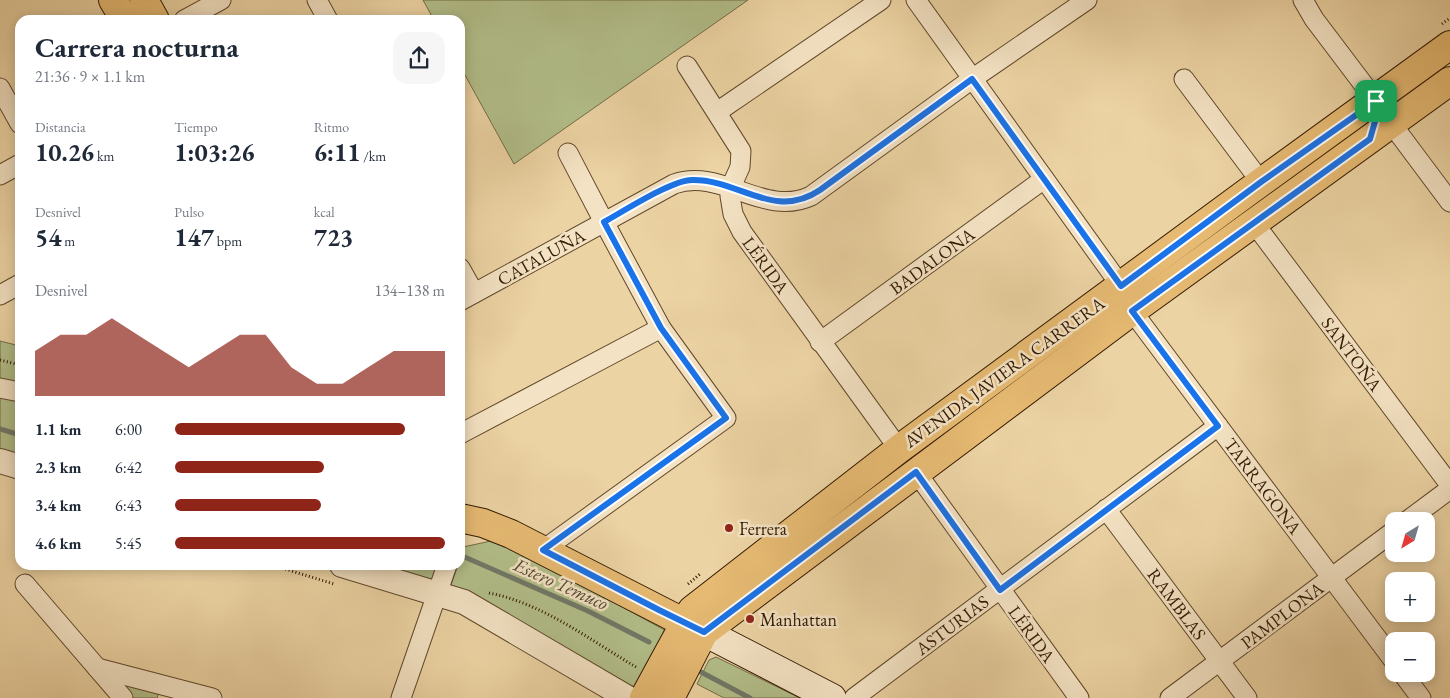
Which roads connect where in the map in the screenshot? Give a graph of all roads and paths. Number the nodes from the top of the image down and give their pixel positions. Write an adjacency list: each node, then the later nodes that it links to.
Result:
1 (114, 0): 10 (main road)
2 (144, 0): 11 (main road)
3 (221, 0): 12 (street)
4 (317, 0): 13 (street)
5 (881, 0): 21 (street)
6 (916, 0): 16 (street)
7 (1087, 0): 9 (street, CATALUÑA)
8 (1304, 0): 20 (street)
9 (1068, 5): 16 (street, CATALUÑA)
10 (122, 15)
11 (152, 15)
12 (193, 15)
13 (325, 15)
14 (1450, 46): 20 (main road, AVENIDA JAVIERA CARRERA)
15 (687, 66): 21 (street, LÉRIDA)
16 (972, 79): 27 (street); 29 (street, CATALUÑA)
17 (1184, 79): 28 (street)
18 (1450, 81): 23 (main road, AVENIDA JAVIERA CARRERA)
19 (0, 88): 22 (street)
20 (1386, 93): 23 (main road); 28 (main road, AVENIDA JAVIERA CARRERA)
21 (717, 112): 29 (street, LÉRIDA)
22 (15, 115)
23 (1380, 131): 30 (street); 32 (main road, AVENIDA JAVIERA CARRERA)
24 (568, 152): 31 (street)
25 (15, 167): 26 (street)
26 (0, 175)
27 (1044, 179): 34 (street); 41 (street, BADALONA)
28 (1261, 182): 33 (main road, AVENIDA JAVIERA CARRERA)
29 (731, 187): 31 (street, CATALUÑA); 41 (street, LÉRIDA)
30 (1450, 202)
31 (604, 222): 37 (street, CATALUÑA); 40 (street)
32 (1254, 222): 39 (main road, AVENIDA JAVIERA CARRERA); 52 (street, SANTOÑA)
33 (1150, 264): 34 (main road, AVENIDA JAVIERA CARRERA); 39 (main road)
34 (1121, 286): 38 (main road, AVENIDA JAVIERA CARRERA)
35 (15, 287): 36 (street)
36 (0, 295)
37 (467, 297)
38 (1093, 306): 39 (main road); 48 (main road, AVENIDA JAVIERA CARRERA)
39 (1132, 311): 46 (street, TARRAGONA); 51 (main road, AVENIDA JAVIERA CARRERA)
40 (661, 328): 47 (street); 59 (street)
41 (820, 342): 48 (street, LÉRIDA)
42 (0, 360): 43 (path)
43 (15, 364)
44 (0, 388): 45 (street)
45 (15, 391)
46 (1218, 426): 55 (street, ASTURIAS); 61 (street, TARRAGONA)
47 (465, 431)
48 (900, 449): 53 (main road); 65 (main road, AVENIDA JAVIERA CARRERA)
49 (0, 460): 50 (street)
50 (15, 465)
51 (916, 472): 53 (main road, AVENIDA JAVIERA CARRERA); 64 (street, LÉRIDA)
52 (1450, 485)
53 (895, 489): 65 (main road, AVENIDA JAVIERA CARRERA)
54 (1450, 489): 56 (street)
55 (1106, 509): 64 (street, ASTURIAS); 67 (street, RAMBLAS)
56 (1419, 512)
57 (465, 521): 59 (main road)
58 (1385, 538): 61 (street, PAMPLONA)
59 (543, 550): 65 (main road)
60 (376, 570): 62 (street)
61 (1331, 578): 66 (street, TARRAGONA); 67 (street, PAMPLONA)
62 (443, 580): 73 (street); 74 (street)
63 (25, 584): 68 (street)
64 (1000, 590): 78 (street, ASTURIAS); 79 (street, LÉRIDA)
65 (695, 627): 75 (main road, AVENIDA JAVIERA CARRERA); 76 (main road, AVENIDA JAVIERA CARRERA); 77 (main road)
66 (1385, 649)
67 (1220, 661): 80 (street, PAMPLONA); 81 (street, RAMBLAS)
68 (97, 668): 70 (street); 71 (street)
69 (1409, 682): 82 (street)
70 (167, 692): 72 (street)
71 (123, 698)
72 (212, 698)
73 (401, 698)
74 (628, 698)
75 (644, 698)
76 (670, 698)
77 (832, 698)
78 (854, 698)
79 (1079, 698)
80 (1170, 698)
81 (1247, 698)
82 (1421, 698)

